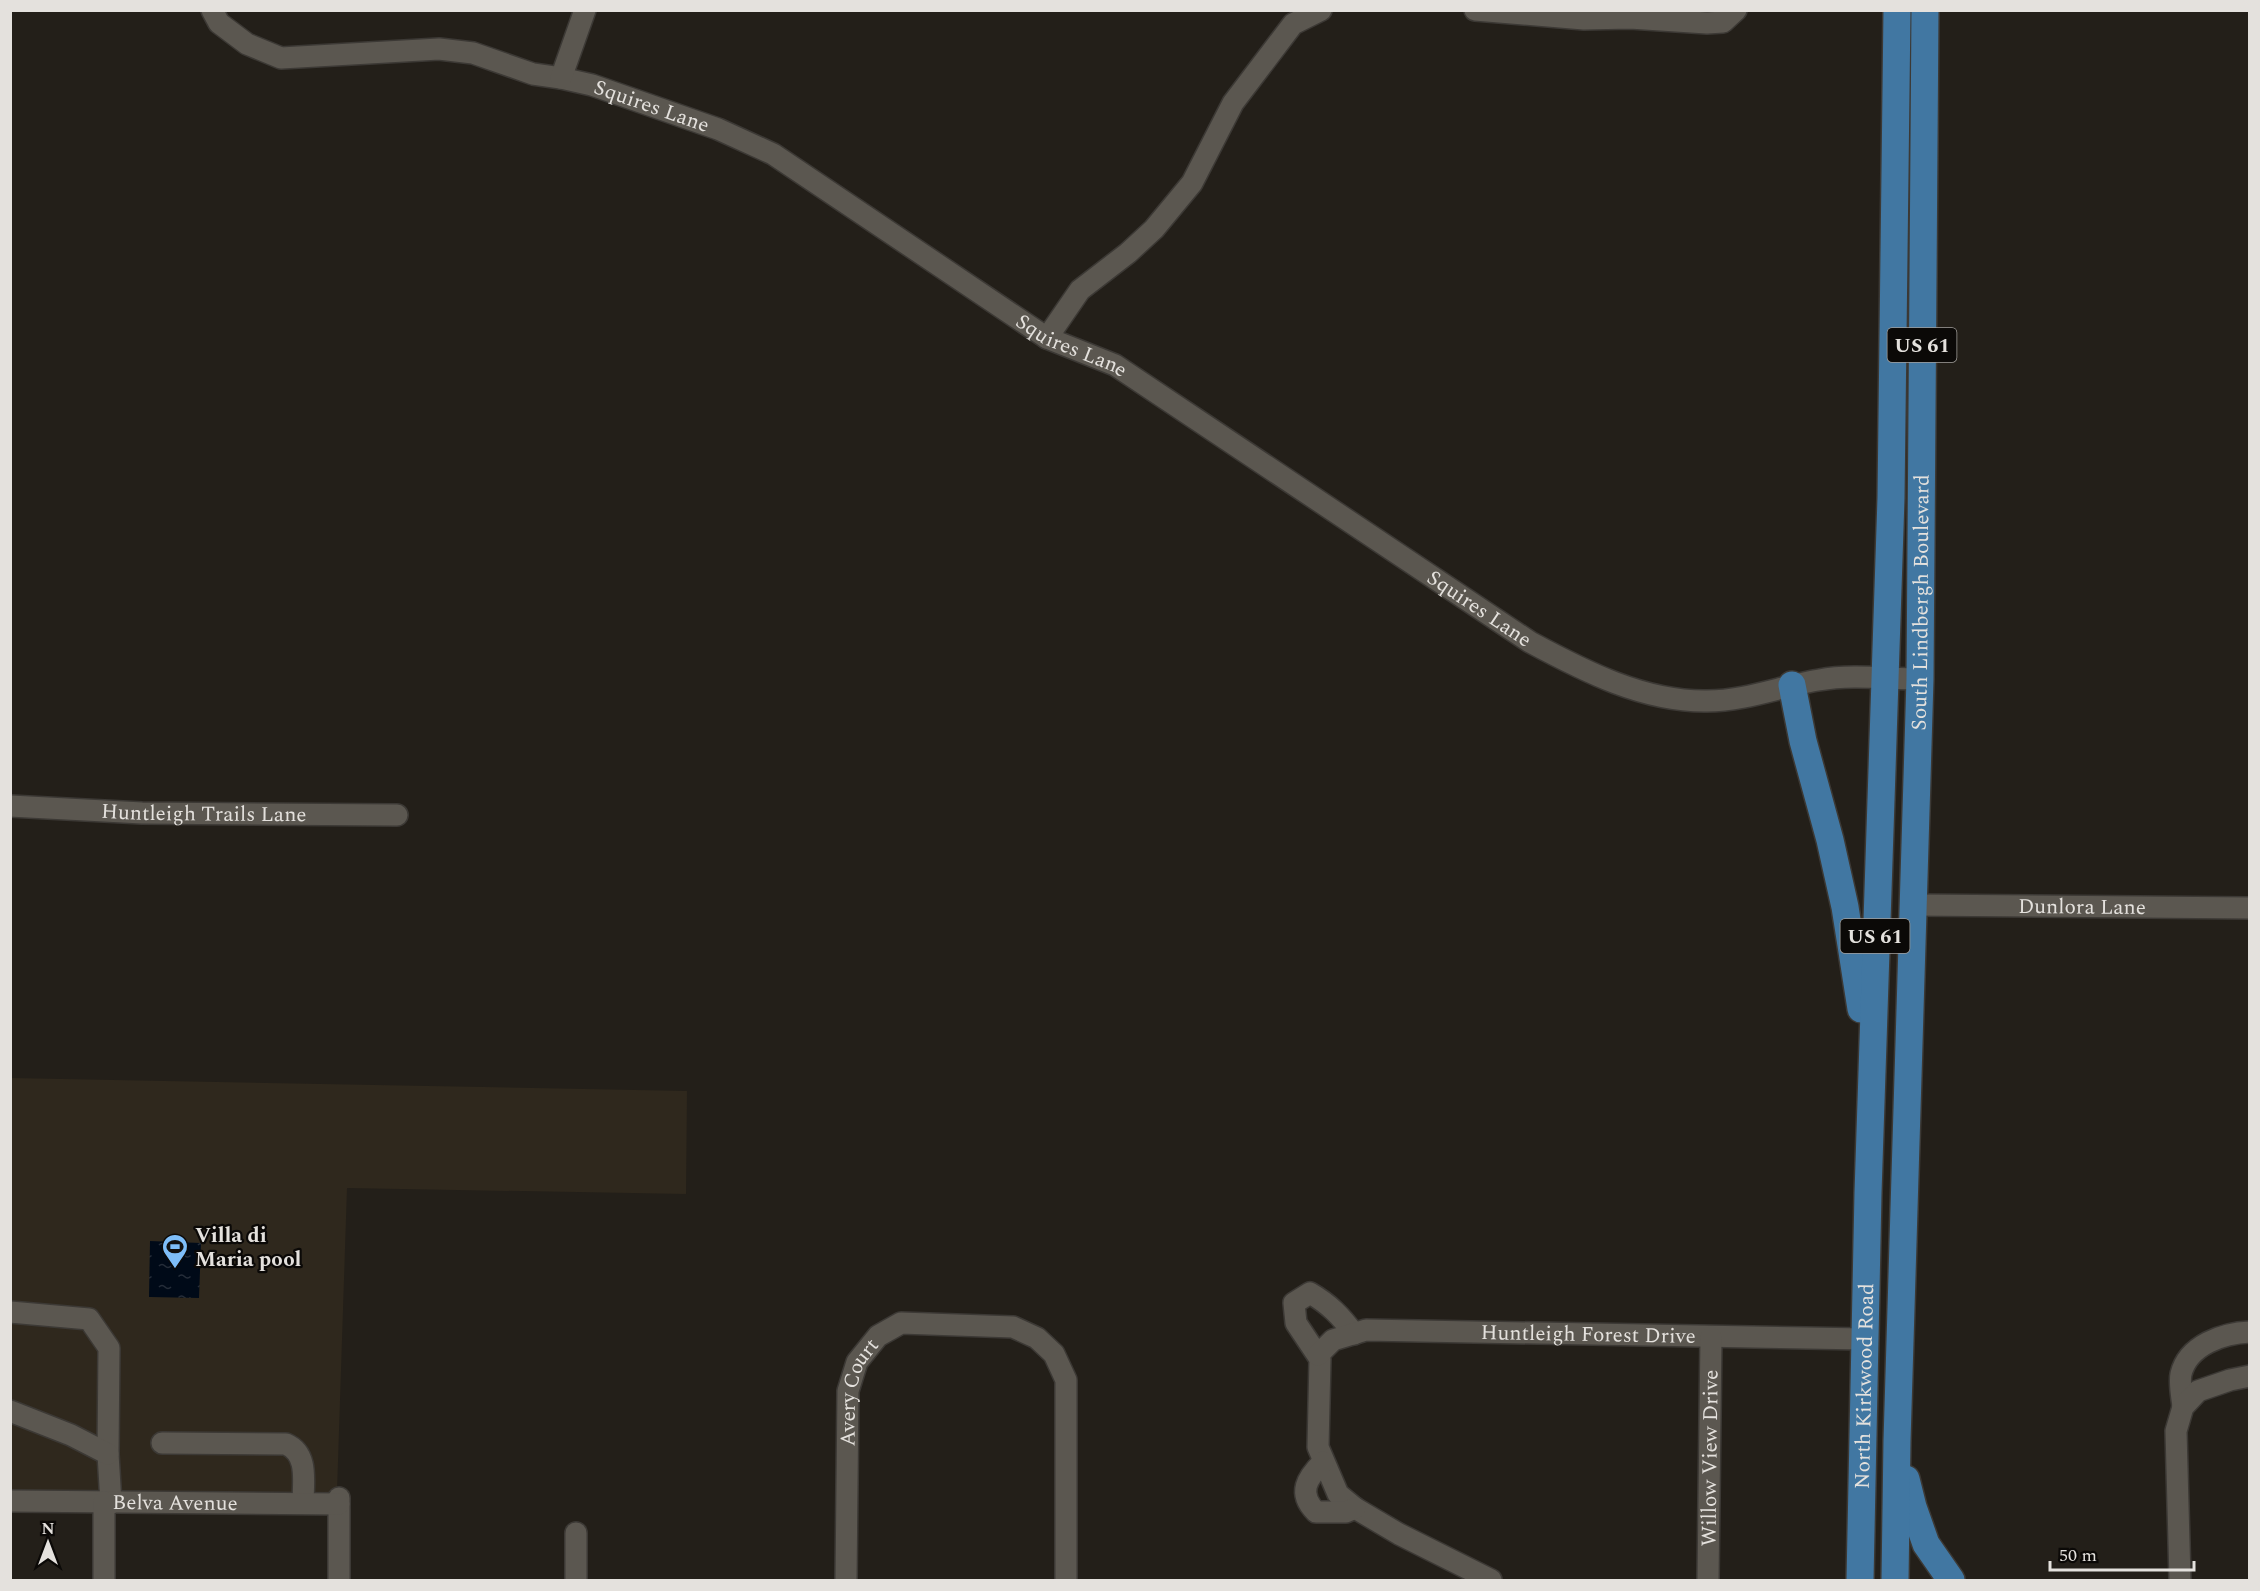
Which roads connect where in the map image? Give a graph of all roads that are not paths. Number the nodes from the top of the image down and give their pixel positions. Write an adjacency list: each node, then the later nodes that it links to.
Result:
1 (212, 10): 8 (street, Squires Lane)
2 (585, 10): 8 (street)
3 (1321, 10): 9 (street)
4 (1475, 10): 5 (street)
5 (1736, 10)
6 (1897, 10): 10 (main road, South Lindbergh Boulevard / US 61)
7 (1925, 10): 11 (main road, South Lindbergh Boulevard / US 61)
8 (561, 78): 9 (street, Squires Lane)
9 (1047, 338): 12 (street, Squires Lane)
10 (1884, 678): 11 (street, Squires Lane); 12 (street, Squires Lane); 17 (main road, South Lindbergh Boulevard / US 61)
11 (1920, 679): 15 (main road, South Lindbergh Boulevard / US 61)
12 (1792, 685): 17 (main road)
13 (10, 806): 14 (street, Huntleigh Trails Lane)
14 (397, 815)
15 (1914, 905): 16 (street, Dunlora Lane); 19 (main road, South Lindbergh Boulevard / US 61)
16 (2250, 908)
17 (1871, 1074): 18 (main road, South Lindbergh Boulevard / US 61)
18 (1868, 1193): 24 (main road, North Kirkwood Road / US 61)
19 (1904, 1194): 29 (main road, North Kirkwood Road / US 61)
20 (10, 1312): 31 (street)
21 (2250, 1332): 27 (street)
22 (1354, 1334): 23 (street, Huntleigh Forest Drive); 25 (street, Huntleigh Forest Drive); 25 (street)
23 (1711, 1337): 24 (street, Huntleigh Forest Drive); 44 (street, Willow View Drive)
24 (1864, 1338): 45 (main road, North Kirkwood Road / US 61)
25 (1318, 1355): 32 (street)
26 (2250, 1376): 27 (street)
27 (2183, 1407): 48 (street)
28 (10, 1411): 31 (street)
29 (1897, 1441): 46 (main road, North Kirkwood Road / US 61); 47 (main road)
30 (162, 1443): 35 (street)
31 (108, 1454): 34 (street)
32 (1323, 1462): 36 (street); 36 (street)
33 (10, 1501): 34 (street, Belva Avenue)
34 (108, 1503): 35 (street, Belva Avenue); 38 (street)
35 (303, 1503): 39 (street, Belva Avenue)
36 (1355, 1508): 43 (street)
37 (576, 1533): 40 (street)
38 (104, 1581)
39 (339, 1581)
40 (576, 1581)
41 (846, 1581): 42 (street, Avery Court)
42 (1066, 1581)
43 (1491, 1581)
44 (1708, 1581)
45 (1860, 1581)
46 (1895, 1581)
47 (1951, 1581)
48 (2180, 1581)

